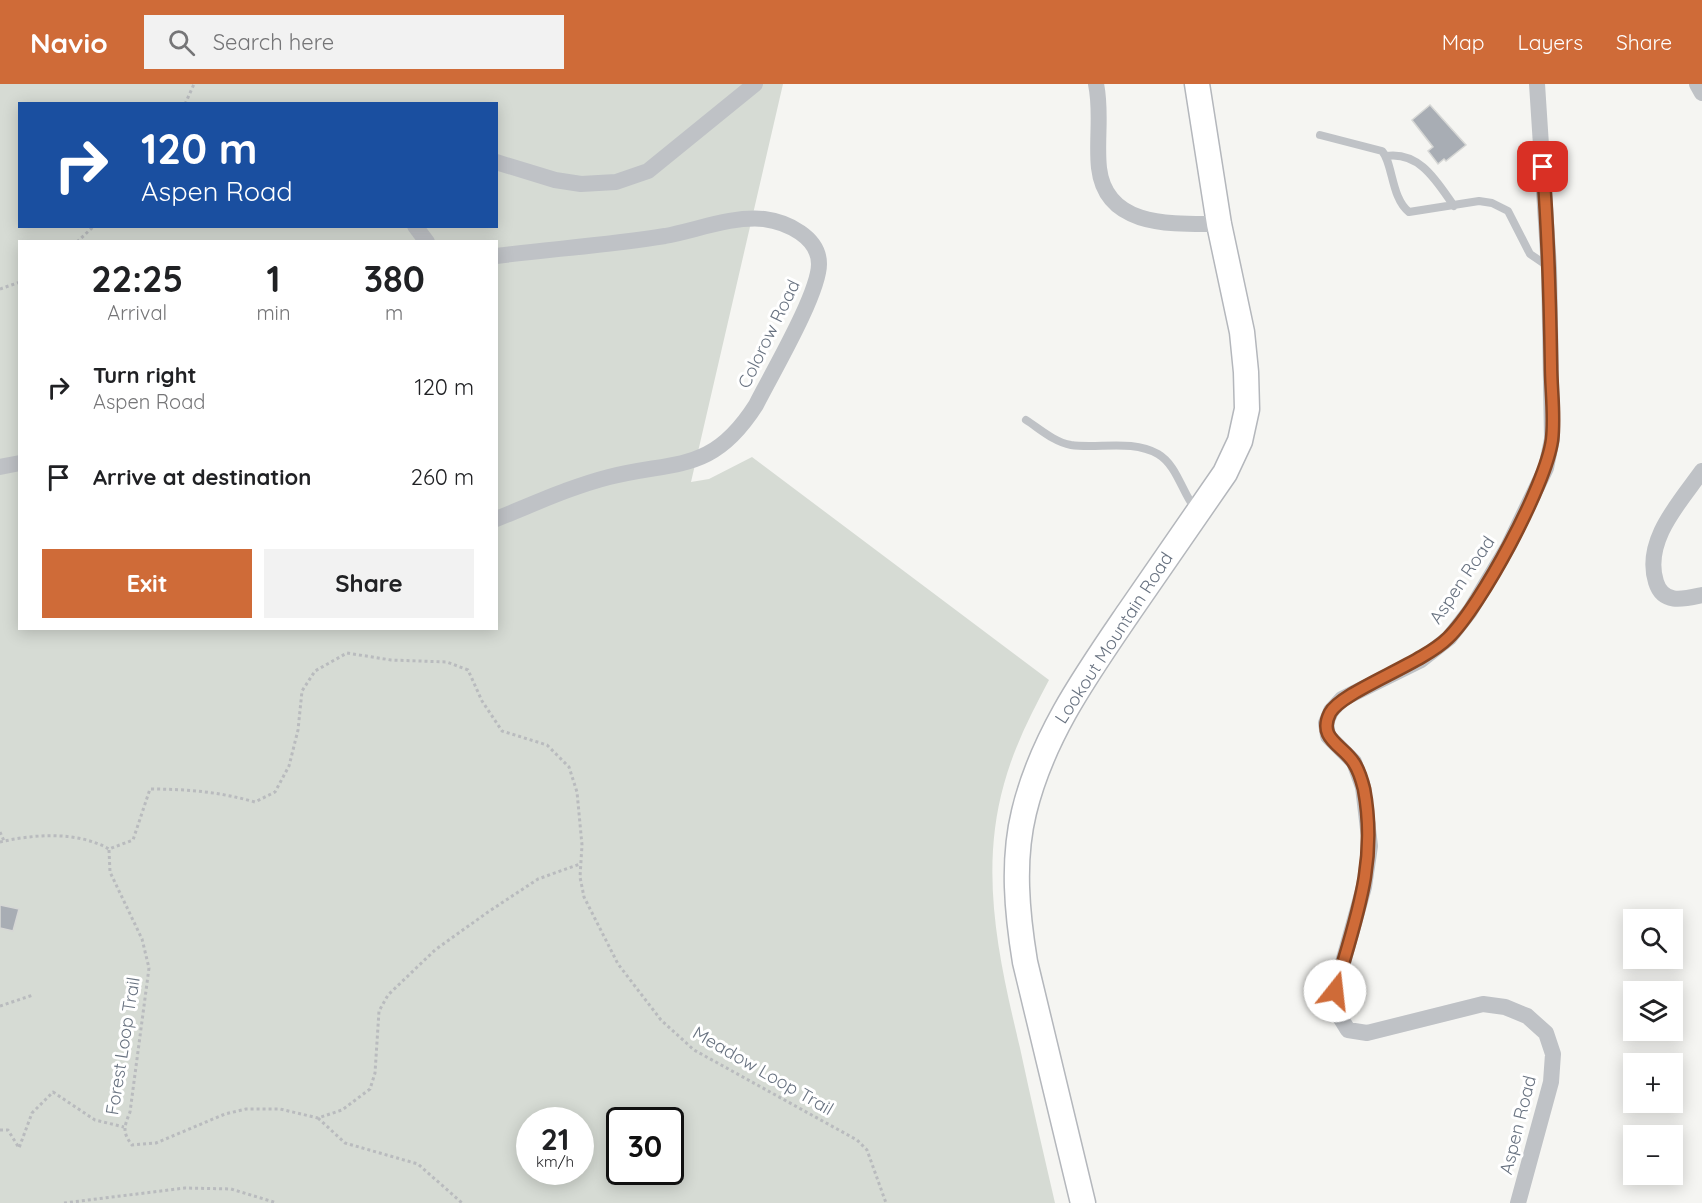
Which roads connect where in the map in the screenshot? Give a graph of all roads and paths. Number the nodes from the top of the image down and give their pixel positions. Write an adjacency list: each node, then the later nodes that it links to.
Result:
1 (194, 84): 8 (path)
2 (755, 84): 11 (street)
3 (1096, 84): 13 (street)
4 (1197, 84): 13 (street, Lookout Mountain Road)
5 (1537, 84): 17 (street, Aspen Road)
6 (1697, 84): 7 (street)
7 (1702, 93)
8 (186, 102)
9 (1320, 135): 10 (lane)
10 (1386, 156): 12 (lane); 12 (lane)
11 (498, 163)
12 (1454, 206): 17 (lane)
13 (1219, 224): 24 (street, Lookout Mountain Road)
14 (92, 228): 15 (path)
15 (79, 240)
16 (498, 256): 25 (street, Colorow Road)
17 (1549, 268): 41 (street, Aspen Road)
18 (18, 283): 19 (path)
19 (0, 289)
20 (1026, 420): 24 (lane)
21 (18, 463): 22 (street)
22 (0, 467)
23 (1702, 471): 26 (street)
24 (1198, 513): 40 (street, Lookout Mountain Road)
25 (498, 518)
26 (1702, 595)
27 (0, 832): 28 (path)
28 (2, 842): 29 (path)
29 (109, 849): 30 (path); 34 (path, Forest Loop Trail)
30 (580, 864): 33 (path); 39 (path, Meadow Loop Trail)
31 (33, 995): 32 (path)
32 (0, 1006)
33 (318, 1118): 34 (path, Forest Loop Trail); 38 (path)
34 (124, 1127): 35 (path)
35 (0, 1130)
36 (64, 1203): 37 (path)
37 (277, 1203)
38 (462, 1203)
39 (886, 1203)
40 (1083, 1203)
41 (1518, 1203)

